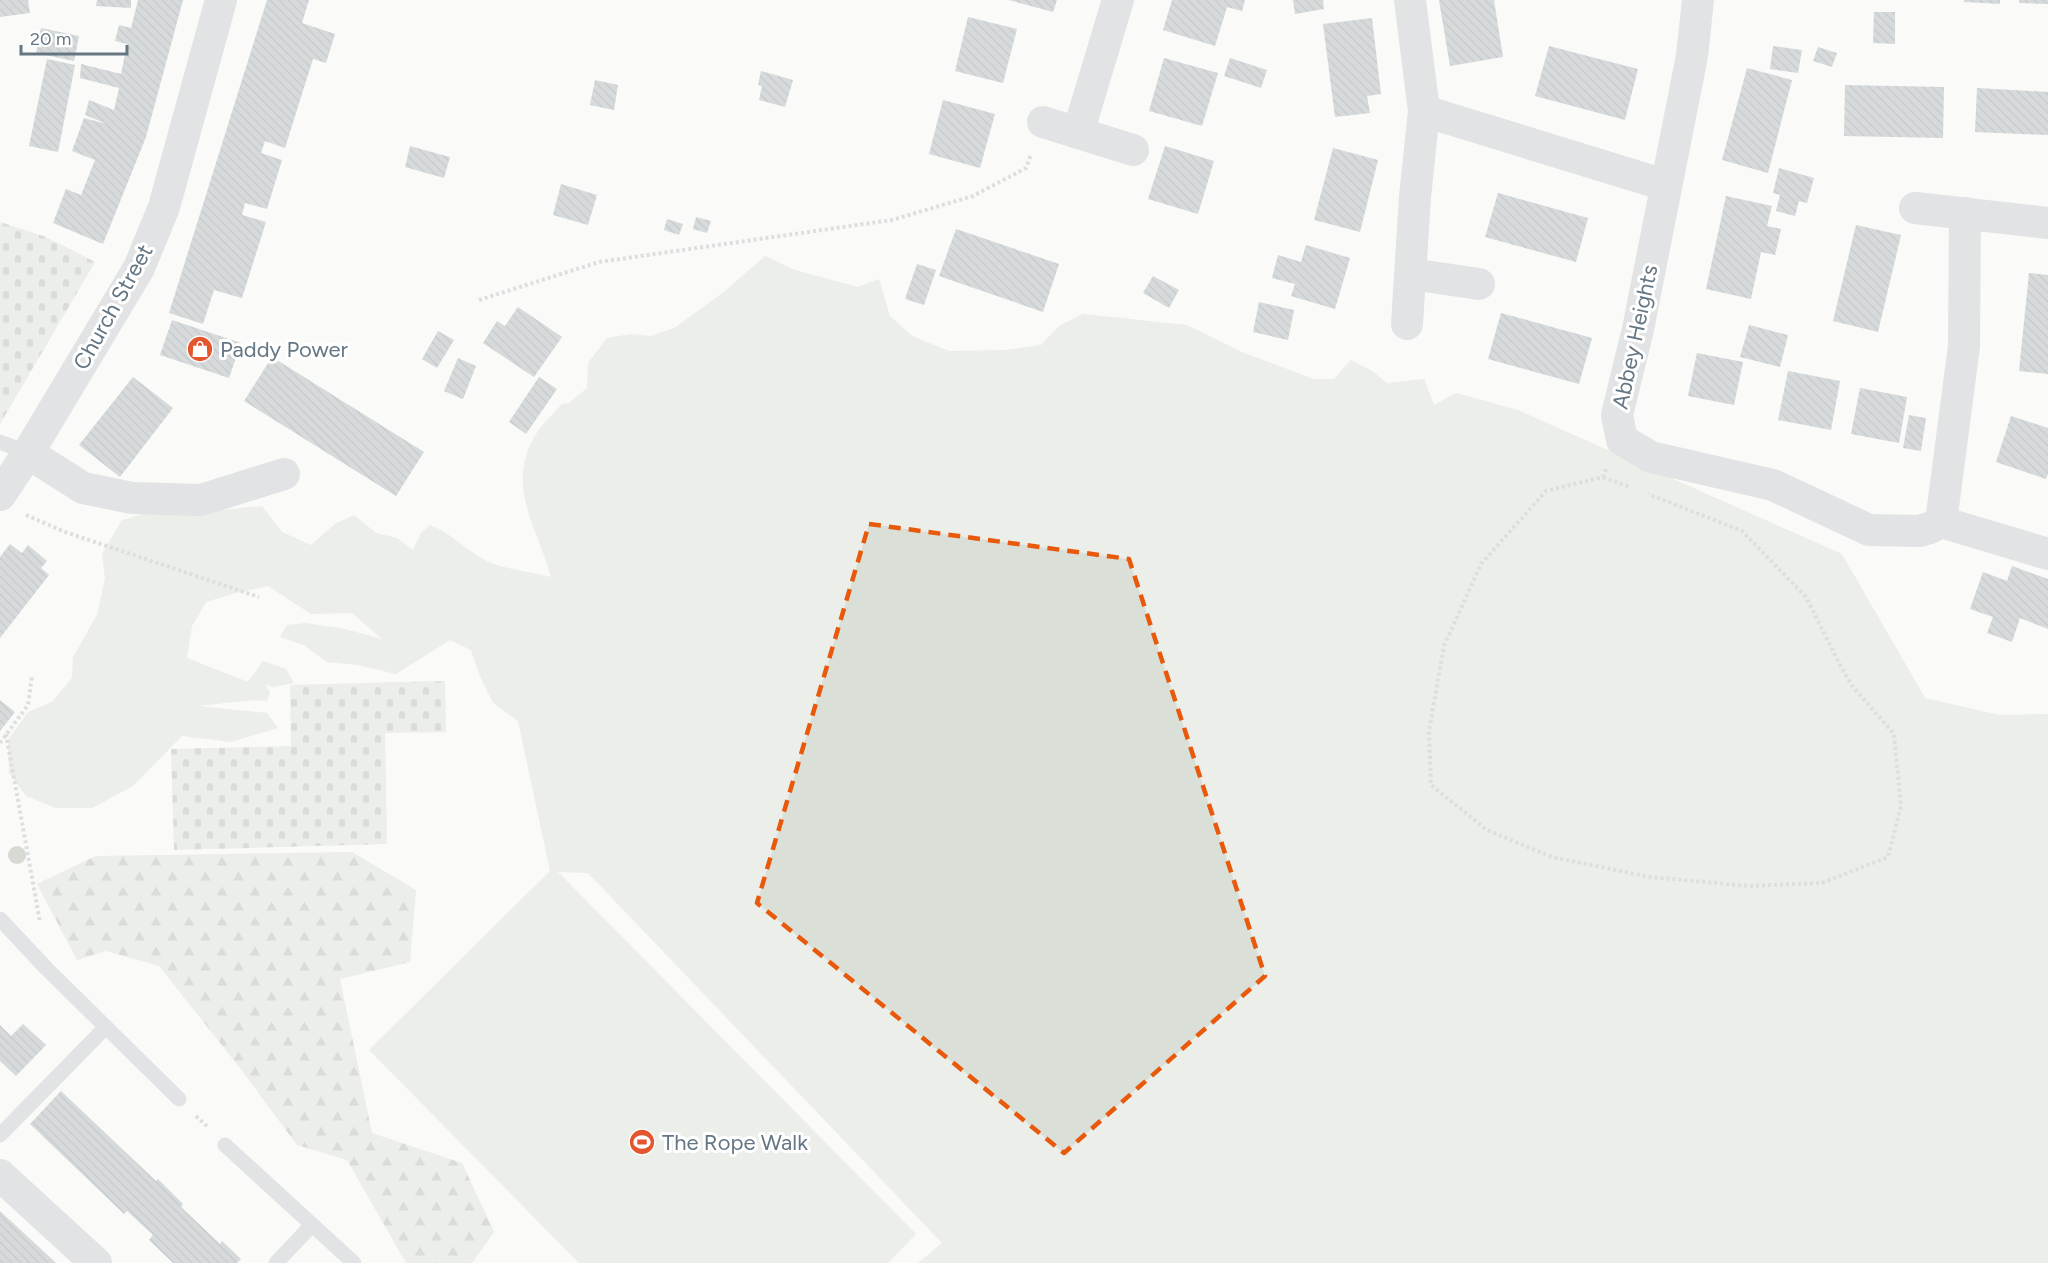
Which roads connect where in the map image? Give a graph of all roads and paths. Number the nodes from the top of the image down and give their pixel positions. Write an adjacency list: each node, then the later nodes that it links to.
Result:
1 (221, 0): 17 (street, Church Street)
2 (1118, 0): 7 (street)
3 (1410, 0): 5 (street)
4 (1698, 0): 9 (street, Abbey Heights)
5 (1424, 111): 9 (street); 13 (street)
6 (1042, 122): 7 (street); 15 (path)
7 (1078, 133): 8 (street)
8 (1133, 150)
9 (1665, 185): 22 (street, Abbey Heights)
10 (1915, 208): 11 (street)
11 (1965, 213): 12 (street); 22 (street)
12 (2048, 223)
13 (1412, 274): 14 (street); 16 (street)
14 (1479, 284)
15 (479, 300)
16 (1407, 324)
17 (14, 447): 18 (street); 21 (street, Church Street)
18 (284, 474)
19 (1634, 488): 20 (path)
20 (1644, 492)
21 (8, 503): 24 (path)
22 (1941, 522): 23 (street)
23 (2048, 554)
24 (259, 597)
25 (32, 676): 26 (path)
26 (6, 734): 27 (path); 29 (path)
27 (0, 743)
28 (0, 919): 29 (lane)
29 (49, 971): 30 (lane)
30 (106, 1028): 31 (lane); 32 (lane)
31 (179, 1099): 33 (path)
32 (0, 1135)
33 (225, 1145): 35 (lane)
34 (0, 1175): 36 (street)
35 (312, 1224): 37 (lane); 38 (lane)
36 (96, 1263)
37 (276, 1263)
38 (354, 1263)

